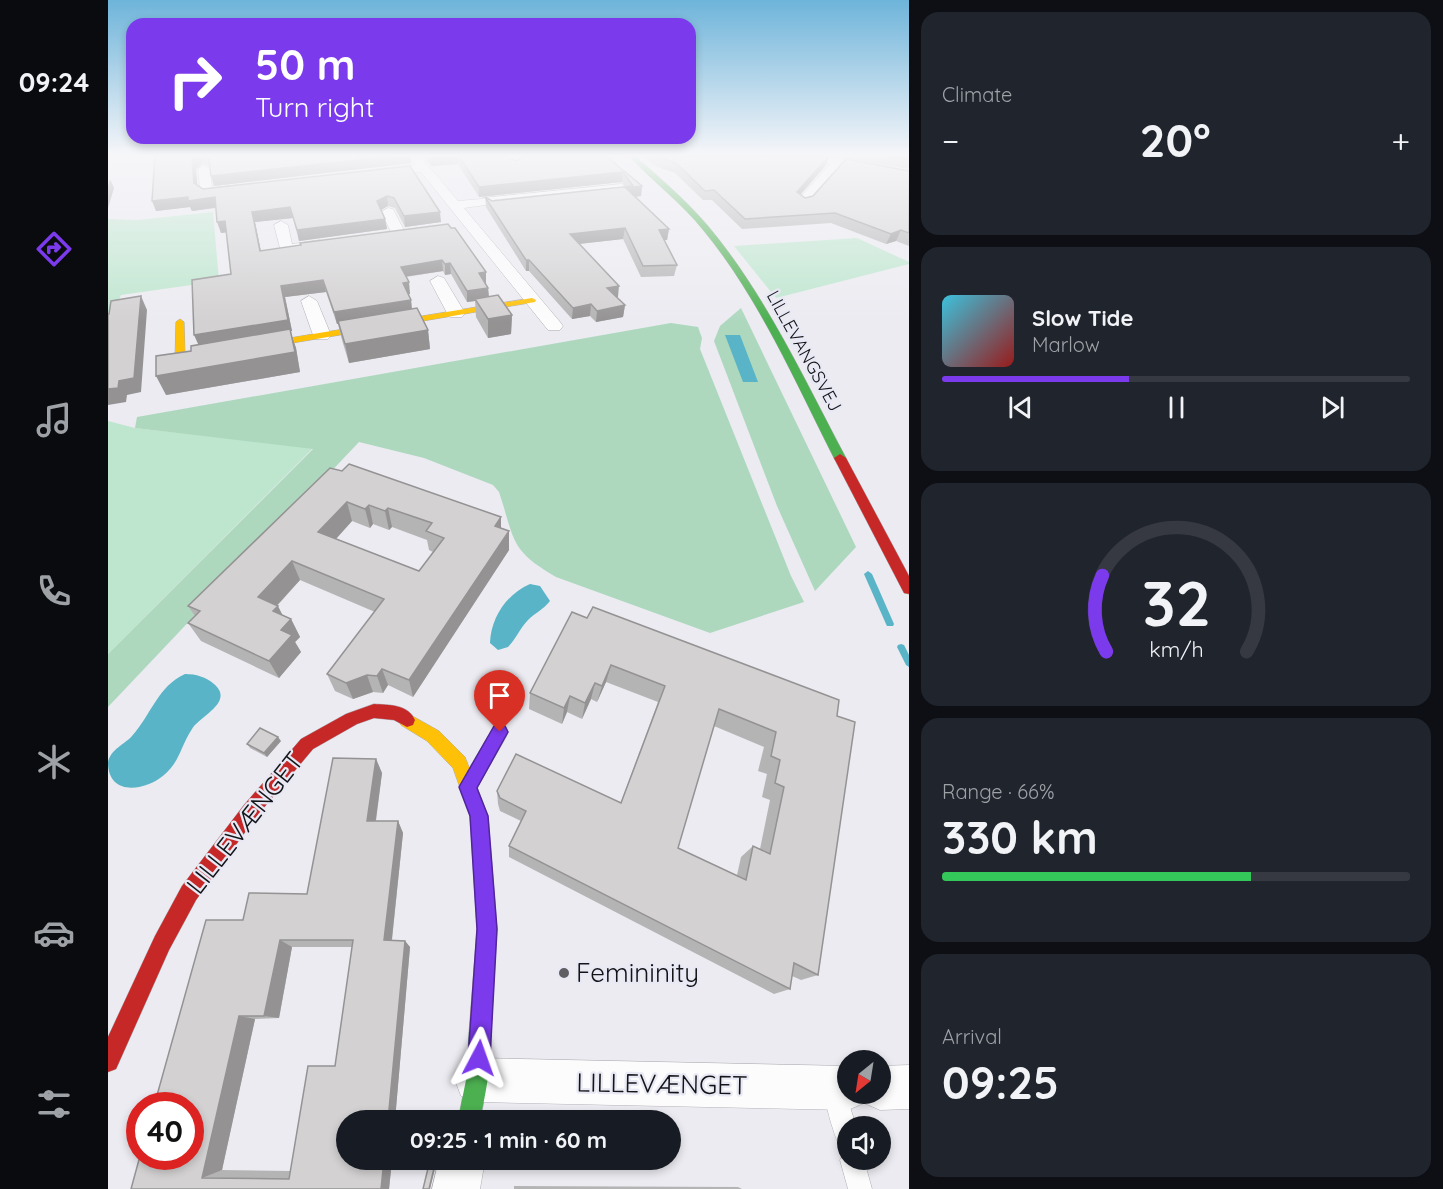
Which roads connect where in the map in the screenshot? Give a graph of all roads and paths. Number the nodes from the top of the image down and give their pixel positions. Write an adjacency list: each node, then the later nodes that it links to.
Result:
1 (457, 211): 8 (street)
2 (690, 211): 14 (street, LILLEVANGSVEJ)
3 (388, 212): 5 (street)
4 (281, 225): 6 (street)
5 (399, 234)
6 (331, 243)
7 (438, 281): 10 (street)
8 (532, 300): 10 (street); 12 (street)
9 (309, 301): 13 (street)
10 (456, 313): 13 (street)
11 (180, 322): 13 (street)
12 (554, 326)
13 (322, 335)
14 (909, 589)
15 (500, 732): 16 (lane)
16 (468, 787): 17 (street, LILLEVÆNGET); 21 (street, LILLEVÆNGET)
17 (108, 1061)
18 (909, 1087): 20 (street)
19 (837, 1088): 21 (street, LILLEVÆNGET)
20 (891, 1088)
21 (473, 1100)
22 (460, 1170): 24 (street)
23 (855, 1170): 25 (lane)
24 (456, 1189)
25 (860, 1189)

